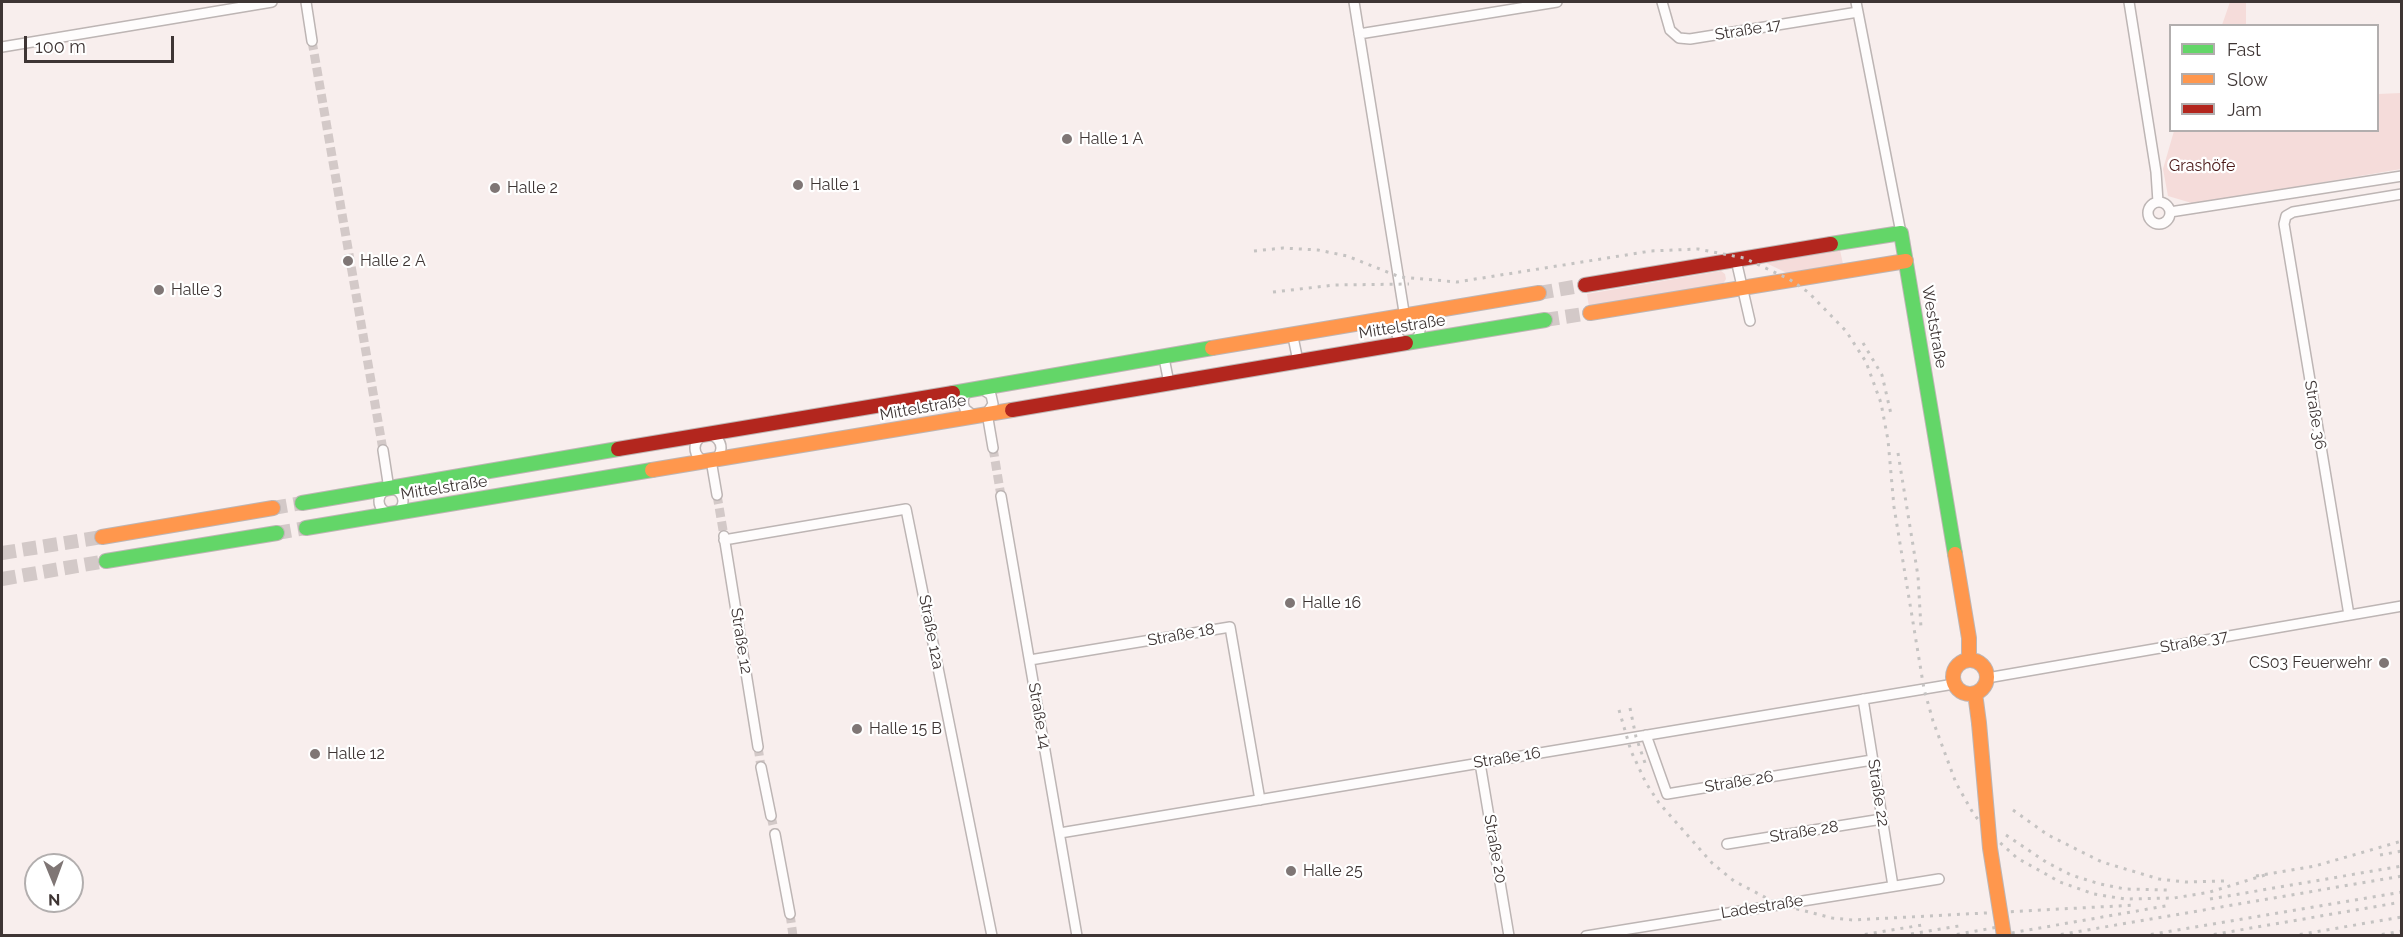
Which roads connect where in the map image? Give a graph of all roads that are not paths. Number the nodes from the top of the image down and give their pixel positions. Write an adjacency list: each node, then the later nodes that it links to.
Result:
1 (272, 2): 11 (street)
2 (306, 2): 10 (street)
3 (1354, 2): 9 (street)
4 (1557, 2): 9 (street)
5 (1662, 2): 8 (street, Straße 17)
6 (1856, 2): 8 (street, Weststraße)
7 (2129, 2): 14 (street)
8 (1858, 12): 16 (street, Weststraße)
9 (1359, 34): 23 (street)
10 (312, 41)
11 (2, 46)
12 (2402, 176): 15 (street)
13 (2402, 194): 49 (street, Straße 36)
14 (2158, 202): 15 (street); 15 (street)
15 (2170, 212)
16 (1901, 233): 17 (street); 18 (street, Weststraße)
17 (1736, 260): 19 (street); 20 (street)
18 (1906, 261): 20 (street); 51 (street, Weststraße)
19 (1585, 285)
20 (1741, 287): 22 (street); 25 (street)
21 (1539, 294): 23 (street, Mittelstraße)
22 (1590, 313)
23 (1405, 318): 26 (street, Mittelstraße); 27 (street); 27 (street)
24 (1545, 320): 27 (street, Mittelstraße)
25 (1750, 321)
26 (1293, 337): 28 (street, Mittelstraße); 29 (street)
27 (1412, 342): 29 (street, Mittelstraße)
28 (1164, 358): 30 (street); 31 (street, Mittelstraße)
29 (1298, 361): 30 (street, Mittelstraße)
30 (1169, 383): 32 (street, Mittelstraße)
31 (976, 390): 32 (street); 32 (street); 33 (street, Mittelstraße)
32 (980, 415): 34 (street); 36 (street, Mittelstraße)
33 (706, 435): 36 (street); 36 (street); 37 (street, Mittelstraße)
34 (993, 448)
35 (383, 450): 37 (street)
36 (711, 460): 38 (street); 42 (street, Mittelstraße)
37 (389, 489): 40 (street, Mittelstraße); 42 (street); 42 (street)
38 (717, 495)
39 (1001, 496): 50 (street, Straße 14)
40 (302, 503)
41 (273, 508): 45 (street)
42 (392, 513): 43 (street, Mittelstraße)
43 (306, 528)
44 (277, 533): 47 (street)
45 (102, 537)
46 (724, 538): 57 (street, Straße 12); 70 (street, Straße 12a)
47 (106, 561)
48 (2402, 606): 49 (street, Straße 37)
49 (2349, 615): 52 (street, Straße 37)
50 (1030, 660): 61 (street, Straße 18); 64 (street, Straße 14)
51 (1969, 660): 52 (street); 53 (street)
52 (1987, 678): 54 (street)
53 (1954, 684): 54 (street); 55 (street, Straße 16)
54 (1975, 693): 74 (street, bridge)
55 (1863, 699): 56 (street, Straße 16); 58 (street, Straße 22)
56 (1646, 735): 58 (street, Straße 26); 59 (street, Straße 16)
57 (758, 747)
58 (1872, 760): 63 (street, Straße 22)
59 (1480, 763): 61 (street, Straße 16); 72 (street, Straße 20)
60 (761, 767): 62 (street)
61 (1260, 800): 64 (street, Straße 16)
62 (771, 816)
63 (1882, 819): 66 (street, Straße 28); 68 (street, Straße 22)
64 (1060, 833): 71 (street, Straße 14)
65 (775, 834): 69 (street)
66 (1727, 844)
67 (1940, 879): 68 (street, Ladestraße)
68 (1893, 886): 73 (street, Ladestraße)
69 (790, 914)
70 (992, 936)
71 (1077, 936)
72 (1509, 936)
73 (1586, 936)
74 (2004, 936)

